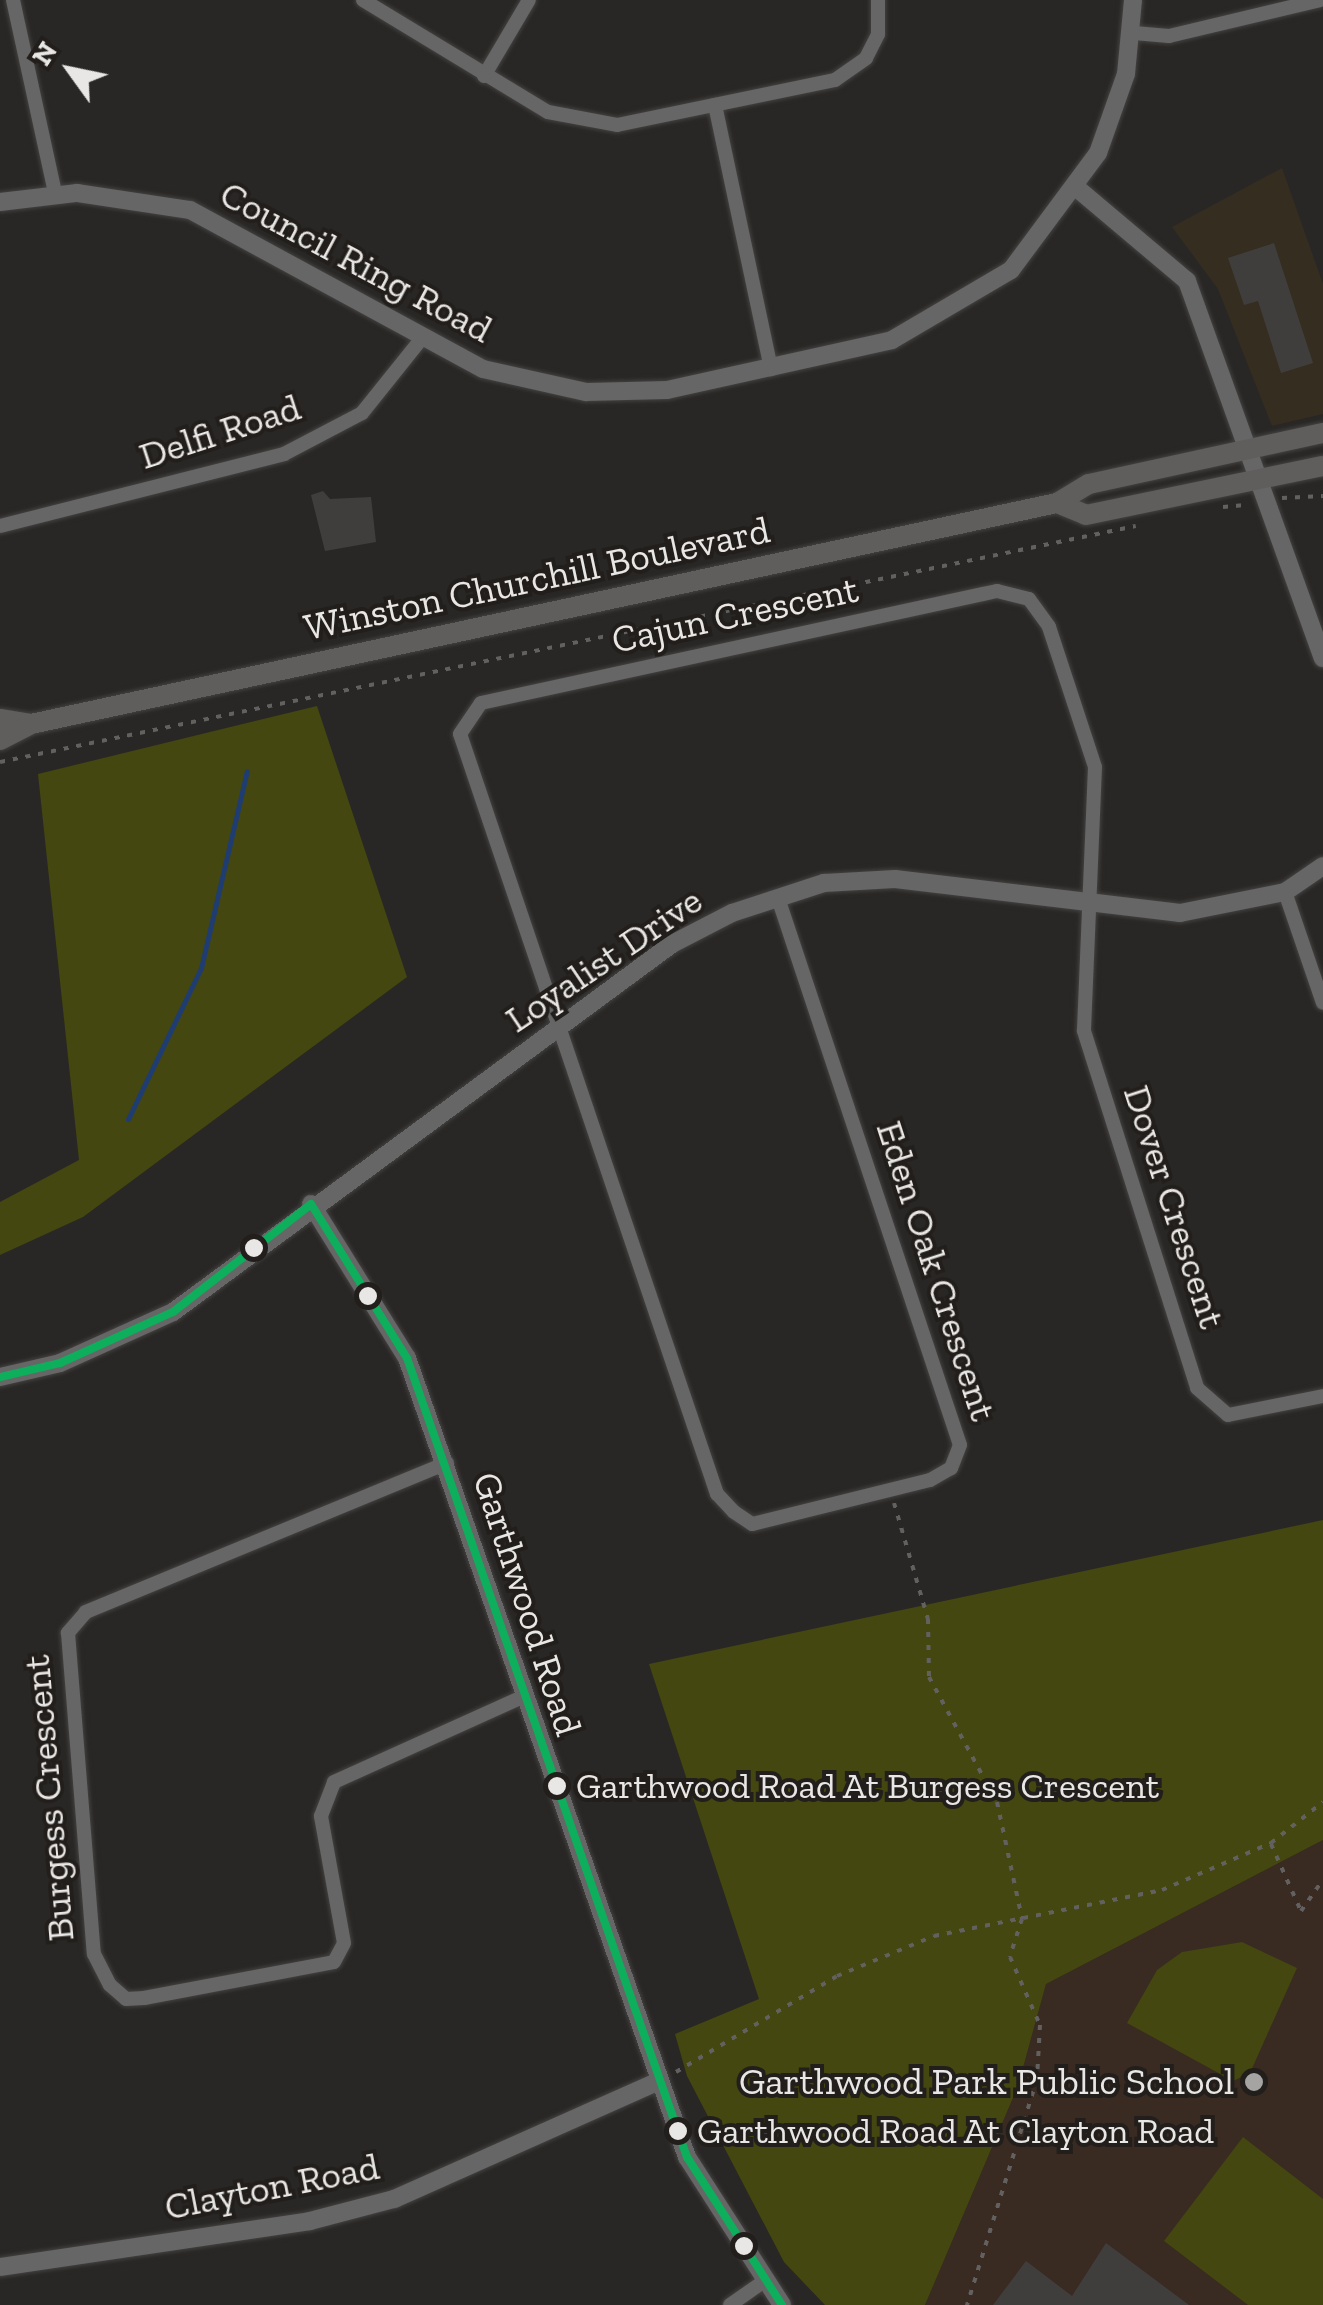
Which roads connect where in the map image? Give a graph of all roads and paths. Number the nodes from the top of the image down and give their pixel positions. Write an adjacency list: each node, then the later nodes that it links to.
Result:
1 (13, 0): 11 (street)
2 (363, 0): 8 (street)
3 (529, 0): 8 (street)
4 (878, 0): 9 (street)
5 (1133, 0): 7 (street, Council Ring Road)
6 (1320, 0): 7 (street)
7 (1134, 34): 10 (street, Council Ring Road)
8 (484, 76): 9 (street)
9 (714, 105): 14 (street)
10 (1079, 190): 14 (street, Council Ring Road); 16 (street)
11 (55, 193): 12 (street, Council Ring Road); 13 (street, Council Ring Road)
12 (0, 202)
13 (422, 338): 14 (street, Council Ring Road); 22 (street, Delfi Road)
14 (771, 368)
15 (1323, 433): 16 (main road, Winston Churchill Boulevard)
16 (1246, 450): 18 (street); 21 (main road, Winston Churchill Boulevard)
17 (1323, 466): 18 (main road, Winston Churchill Boulevard)
18 (1256, 481): 21 (main road, Winston Churchill Boulevard); 24 (street)
19 (1323, 496): 20 (path)
20 (1287, 497)
21 (1057, 503): 26 (main road, Winston Churchill Boulevard)
22 (0, 526)
23 (1126, 528): 28 (path)
24 (1323, 658)
25 (0, 720): 26 (main road, Winston Churchill Boulevard)
26 (31, 724): 27 (main road, Winston Churchill Boulevard)
27 (0, 740)
28 (0, 762)
29 (1323, 866): 30 (street, Loyalist Drive)
30 (1285, 892): 32 (street, Loyalist Drive); 33 (street)
31 (778, 898): 32 (street, Loyalist Drive); 34 (street, Loyalist Drive); 39 (street, Eden Oak Crescent)
32 (1086, 906): 34 (street, Cajun Crescent); 37 (street, Dover Crescent)
33 (1323, 1002)
34 (562, 1026): 35 (street, Loyalist Drive); 39 (street, Eden Oak Crescent)
35 (310, 1204): 36 (street, Loyalist Drive); 38 (street, Garthwood Road)
36 (0, 1376)
37 (1323, 1396)
38 (447, 1463): 40 (street, Garthwood Road); 40 (street, Burgess Crescent)
39 (891, 1490): 44 (path)
40 (522, 1696): 45 (street, Garthwood Road)
41 (1323, 1802): 42 (path)
42 (1271, 1843): 43 (path); 44 (path)
43 (1323, 1879)
44 (1022, 1919): 45 (path); 50 (path)
45 (655, 2083): 46 (street, Clayton Road); 47 (street, Garthwood Road)
46 (0, 2266)
47 (762, 2283): 48 (street); 49 (street, Garthwood Road)
48 (730, 2305)
49 (782, 2305)
50 (968, 2305)

